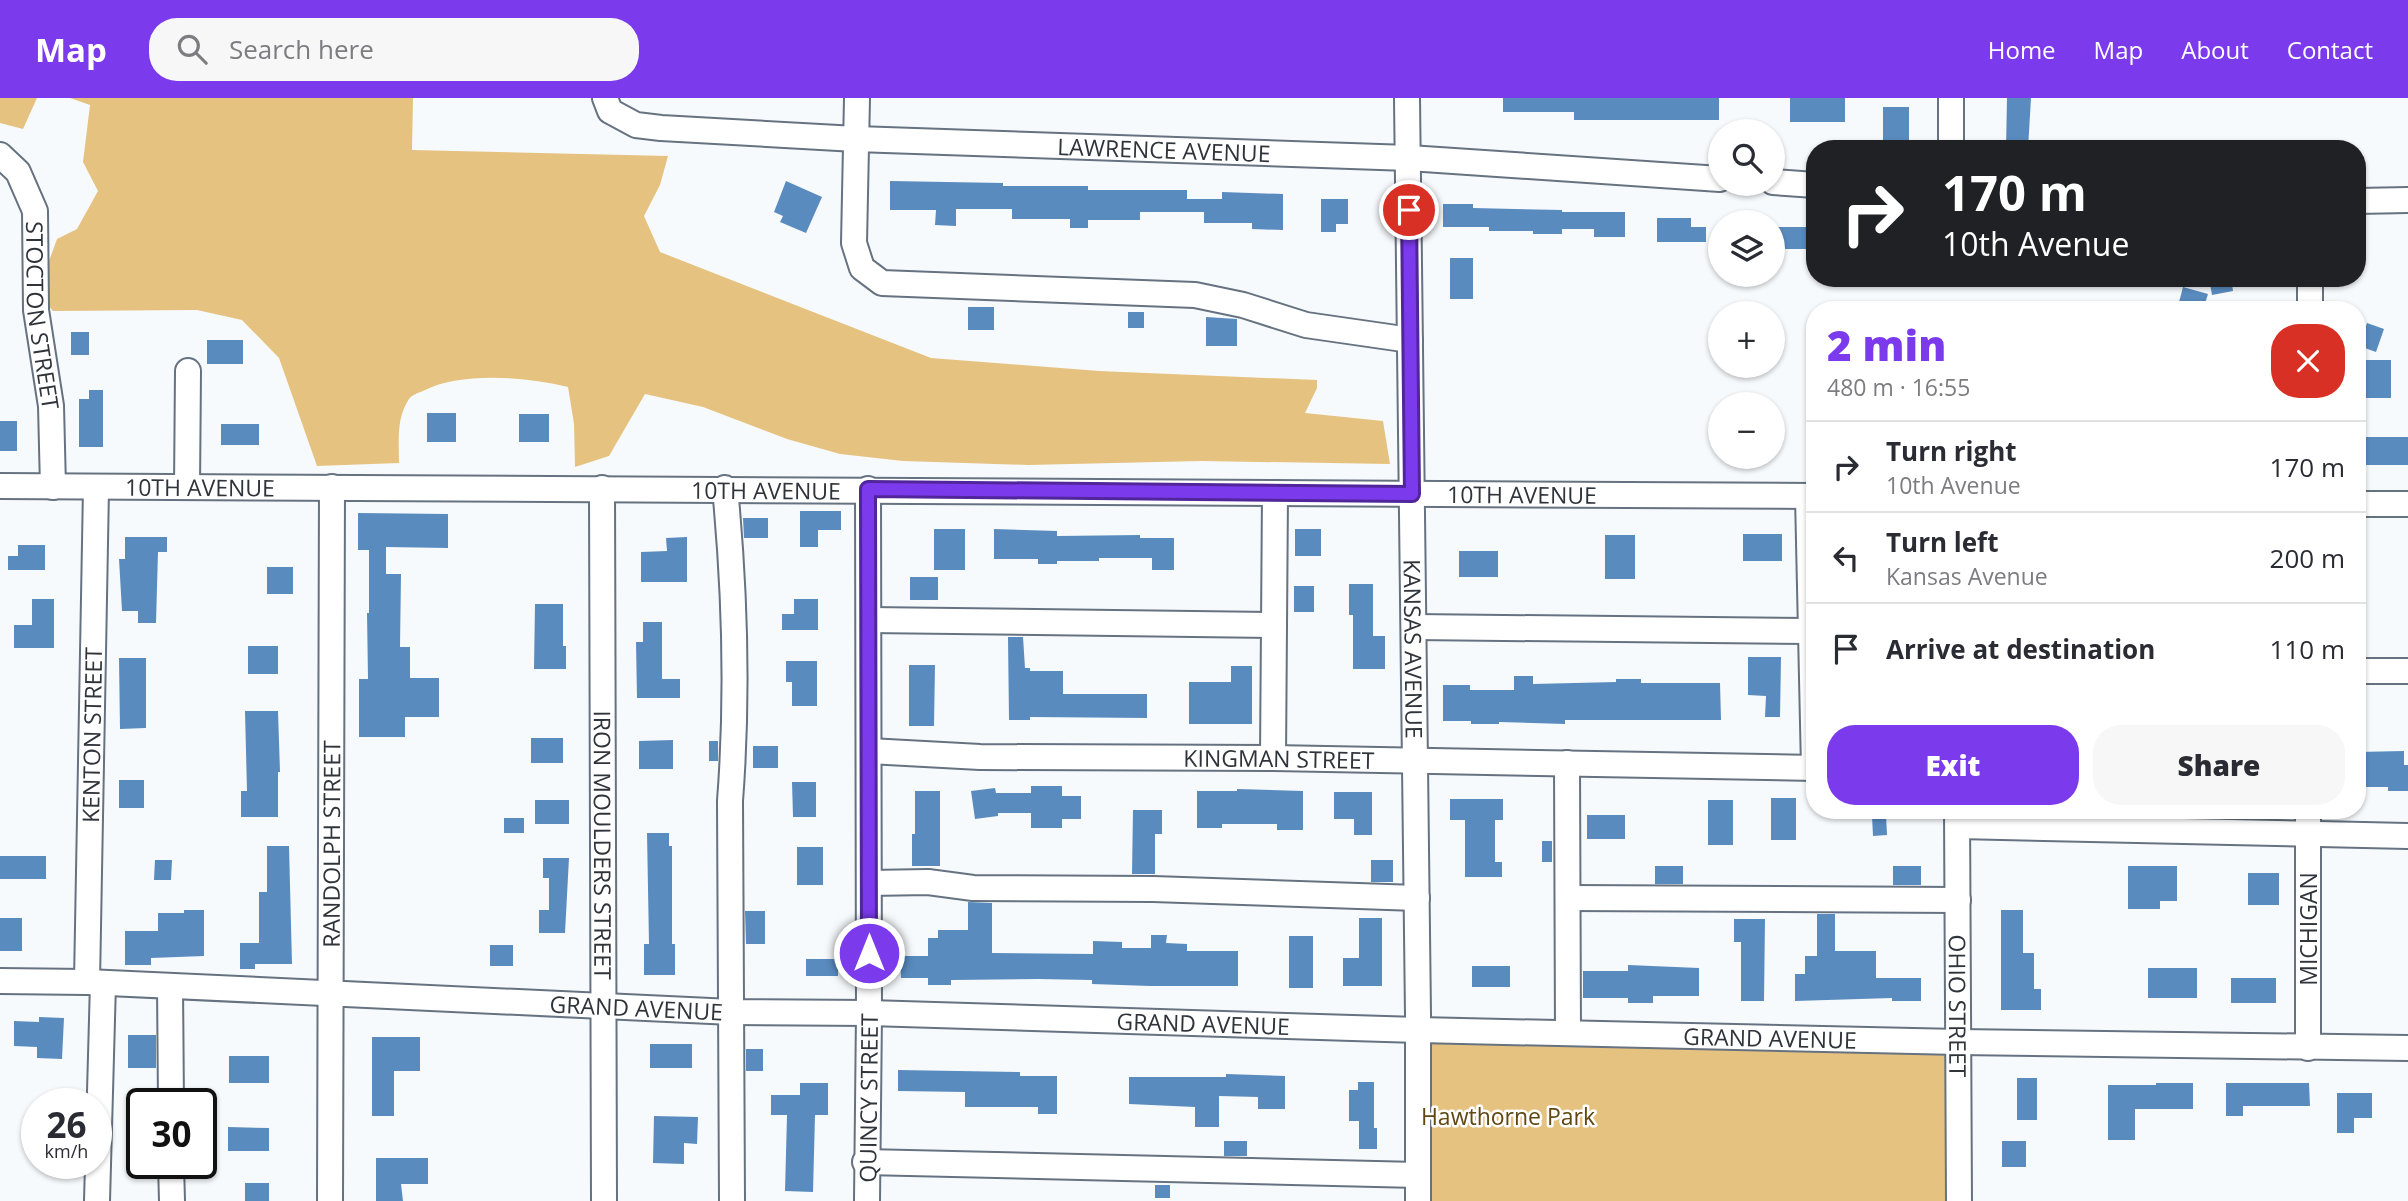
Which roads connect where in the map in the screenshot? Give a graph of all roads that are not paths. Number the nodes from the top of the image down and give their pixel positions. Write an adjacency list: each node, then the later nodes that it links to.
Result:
1 (857, 98): 5 (street)
2 (1407, 98): 8 (street, KANSAS AVENUE)
3 (1951, 98): 6 (street)
4 (607, 105): 5 (street, LAWRENCE AVENUE)
5 (856, 139): 8 (street, LAWRENCE AVENUE); 14 (street)
6 (1951, 140)
7 (0, 155): 17 (street, STOCTON STREET)
8 (1409, 158): 9 (street, LAWRENCE AVENUE); 14 (street, KANSAS AVENUE)
9 (1708, 178)
10 (1785, 183): 11 (street)
11 (1806, 184)
12 (2408, 200): 13 (street)
13 (2366, 201)
14 (1410, 340): 25 (street, KANSAS AVENUE)
15 (188, 371): 18 (street)
16 (0, 486): 17 (street, 10TH AVENUE)
17 (53, 487): 20 (street, 10TH AVENUE)
18 (187, 487): 19 (street, 10TH AVENUE); 20 (street, 10TH AVENUE)
19 (332, 487): 21 (street, 10TH AVENUE); 52 (street, RANDOLPH STREET)
20 (96, 488): 50 (street, KENTON STREET)
21 (602, 488): 22 (street, 10TH AVENUE); 53 (street, IRON MOULDERS STREET)
22 (725, 488): 23 (street, 10TH AVENUE); 54 (street)
23 (868, 489): 24 (street, 10TH AVENUE); 29 (street, QUINCY STREET)
24 (1275, 493): 25 (street, 10TH AVENUE); 30 (street)
25 (1412, 494): 26 (street, 10TH AVENUE); 31 (street, KANSAS AVENUE)
26 (1806, 496)
27 (2366, 504): 28 (street)
28 (2408, 505)
29 (869, 620): 30 (street); 35 (street, QUINCY STREET)
30 (1274, 625): 36 (street)
31 (1414, 627): 32 (street); 37 (street, KANSAS AVENUE)
32 (1806, 631)
33 (2366, 671): 34 (street)
34 (2408, 671)
35 (869, 751): 36 (street, KINGMAN STREET); 45 (street, QUINCY STREET)
36 (1273, 758): 37 (street, KINGMAN STREET)
37 (1415, 761): 38 (street, KINGMAN STREET); 46 (street, KANSAS AVENUE)
38 (1567, 763): 39 (street, KINGMAN STREET); 47 (street)
39 (1806, 768)
40 (1958, 819): 48 (street, OHIO STREET)
41 (2028, 819): 42 (street)
42 (2098, 820): 43 (street)
43 (2308, 822): 44 (street); 59 (street, MICHIGAN)
44 (2408, 836)
45 (869, 883): 46 (street); 55 (street, QUINCY STREET)
46 (1417, 898): 56 (street, KANSAS AVENUE)
47 (1567, 898): 48 (street); 57 (street)
48 (1958, 900): 58 (street, OHIO STREET)
49 (0, 981): 50 (street, GRAND AVENUE)
50 (95, 983): 51 (street, GRAND AVENUE); 65 (street, KENTON STREET)
51 (170, 986): 52 (street, GRAND AVENUE); 61 (street)
52 (331, 995): 53 (street, GRAND AVENUE); 67 (street, RANDOLPH STREET)
53 (602, 1008): 54 (street, GRAND AVENUE); 68 (street, IRON MOULDERS STREET)
54 (732, 1012): 55 (street, GRAND AVENUE); 69 (street)
55 (869, 1013): 56 (street, GRAND AVENUE); 62 (street, QUINCY STREET)
56 (1418, 1030): 57 (street, GRAND AVENUE); 63 (street, KANSAS AVENUE)
57 (1568, 1033): 58 (street, GRAND AVENUE)
58 (1959, 1042): 59 (street, GRAND AVENUE); 72 (street, OHIO STREET)
59 (2308, 1048): 60 (street, GRAND AVENUE)
60 (2408, 1048)
61 (171, 1088)
62 (865, 1162): 63 (street); 70 (street, QUINCY STREET)
63 (1418, 1175): 71 (street, KANSAS AVENUE)
64 (171, 1179): 66 (street)
65 (97, 1201)
66 (172, 1201)
67 (330, 1201)
68 (604, 1201)
69 (732, 1201)
70 (867, 1201)
71 (1418, 1201)
72 (1959, 1201)

